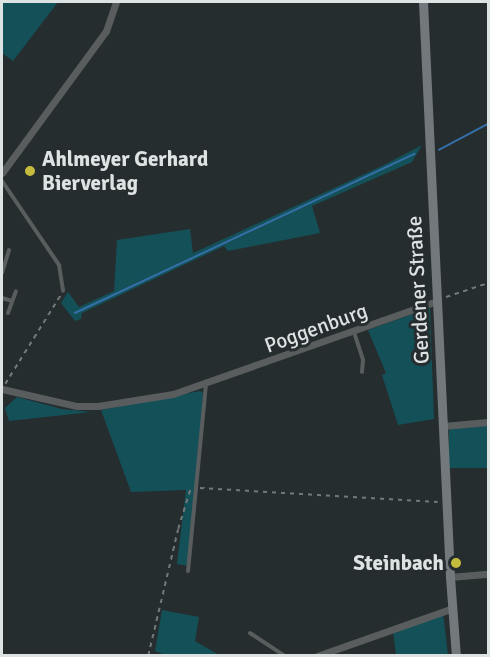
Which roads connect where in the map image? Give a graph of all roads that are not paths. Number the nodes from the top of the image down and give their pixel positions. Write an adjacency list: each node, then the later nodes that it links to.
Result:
1 (116, 2): 3 (street)
2 (423, 2): 10 (main road, Gerdener Straße)
3 (2, 173)
4 (2, 181): 8 (lane)
5 (9, 250): 6 (lane)
6 (2, 273)
7 (16, 291): 11 (lane)
8 (63, 291)
9 (2, 298): 11 (lane)
10 (437, 301): 13 (street, Poggenburg); 18 (main road, Gerdener Straße)
11 (12, 302): 12 (lane)
12 (8, 314)
13 (354, 332): 14 (lane); 15 (street, Poggenburg)
14 (362, 372)
15 (206, 385): 16 (street, Poggenburg); 19 (lane)
16 (2, 389)
17 (489, 422): 18 (street)
18 (442, 426): 21 (main road, Gerdener Straße)
19 (188, 571)
20 (489, 574): 21 (street)
21 (450, 577): 22 (main road, Gerdener Straße)
22 (453, 608): 25 (street); 26 (main road, Gerdener Straße)
23 (250, 633): 24 (lane)
24 (285, 656)
25 (317, 656)
26 (456, 656)

